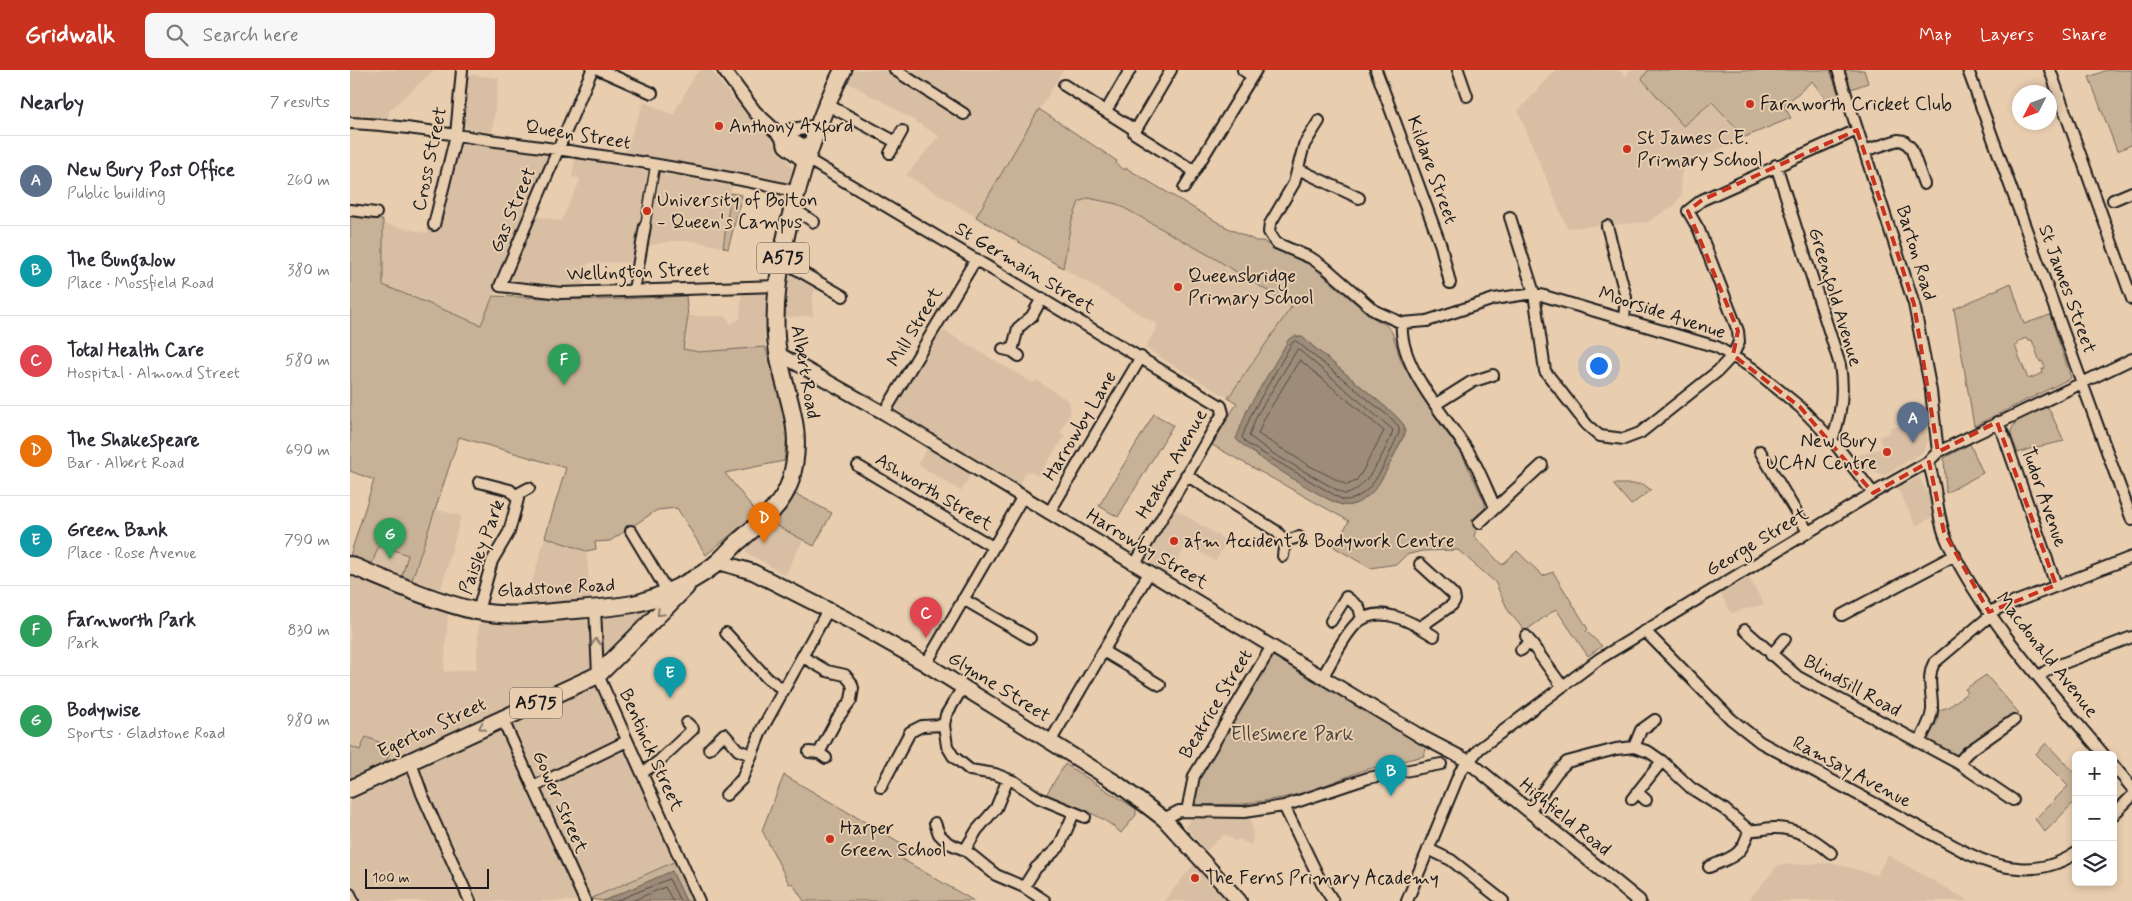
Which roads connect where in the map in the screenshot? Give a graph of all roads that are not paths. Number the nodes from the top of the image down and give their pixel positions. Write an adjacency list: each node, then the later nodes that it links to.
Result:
1 (462, 70): 28 (street, Cross Street)
2 (592, 70): 31 (street, Gas Street)
3 (600, 70): 18 (street)
4 (724, 70): 29 (street)
5 (843, 70): 19 (main road, Albert Road / A575)
6 (896, 70): 21 (street)
7 (1130, 70): 20 (street)
8 (1171, 70): 27 (street)
9 (1243, 70): 15 (street)
10 (1376, 70): 55 (street, Kildare Street)
11 (1458, 70): 17 (street)
12 (1838, 70): 25 (street, Barton Road)
13 (1968, 70): 72 (street, St James Street)
14 (2050, 70): 62 (street)
15 (1254, 73): 38 (street)
16 (1064, 85): 20 (street)
17 (1468, 91)
18 (652, 92)
19 (828, 104): 24 (main road, Albert Road / A575); 30 (street)
20 (1106, 111): 27 (street)
21 (964, 114)
22 (1319, 121): 37 (street)
23 (350, 123): 28 (street, Queen Street)
24 (820, 126): 29 (street); 34 (main road, Albert Road / A575)
25 (1857, 130): 32 (street, Barton Road); 36 (street)
26 (902, 131): 30 (street)
27 (1134, 131): 38 (street)
28 (456, 136): 31 (street, Queen Street); 50 (street, Cross Street)
29 (782, 136): 34 (street)
30 (896, 142): 33 (street)
31 (558, 148): 35 (street, Queen Street); 56 (street, Gas Street)
32 (1864, 151): 39 (street); 80 (street, Barton Road)
33 (890, 153)
34 (808, 158): 41 (main road, Albert Road / A575); 53 (street, St Germain Street)
35 (655, 166): 41 (street, Queen Street); 51 (street)
36 (1776, 166): 67 (street); 78 (street, Greenfold Avenue)
37 (1298, 169): 43 (street); 64 (street)
38 (1194, 171): 40 (street)
39 (1924, 184)
40 (1184, 188)
41 (798, 192): 46 (main road, Albert Road / A575)
42 (2132, 192): 44 (street)
43 (1359, 198)
44 (2113, 200)
45 (350, 210): 47 (street)
46 (794, 210): 49 (street); 54 (main road, Albert Road / A575)
47 (376, 213)
48 (1510, 217): 59 (street)
49 (814, 222)
50 (434, 225)
51 (645, 226): 58 (street)
52 (1607, 226): 63 (street)
53 (976, 259): 61 (street, St Germain Street); 76 (street, Mill Street)
54 (782, 261): 57 (main road, Albert Road / A575); 60 (street)
55 (1450, 283)
56 (500, 286): 58 (street, Wellington Street)
57 (777, 286): 58 (street, Wellington Street); 66 (main road, Albert Road / A575)
58 (634, 290)
59 (1534, 293): 63 (street, Moorside Avenue); 64 (street); 67 (street)
60 (843, 296)
61 (1042, 298): 65 (street); 68 (street, St Germain Street)
62 (2132, 299)
63 (1624, 318): 67 (street, Moorside Avenue)
64 (1402, 323): 74 (street)
65 (1011, 352)
66 (779, 354): 70 (street, Harrowby Street); 71 (main road, Albert Road / A575)
67 (1733, 354): 78 (street, Moorside Avenue)
68 (1141, 357): 75 (street, St Germain Street); 91 (street, Harrowby Lane)
69 (2132, 359): 72 (street, George Street)
70 (808, 369): 71 (street); 76 (street, Harrowby Street)
71 (784, 374): 99 (main road, Albert Road / A575)
72 (2082, 383): 77 (street, George Street); 92 (street, St James Street)
73 (1489, 388): 74 (street)
74 (1436, 404): 90 (street)
75 (1223, 408): 84 (street, Heaton Avenue)
76 (884, 413): 89 (street, Harrowby Street)
77 (1997, 422): 80 (street, George Street); 110 (street, Tudor Avenue)
78 (1832, 440): 87 (street, Moorside Avenue)
79 (1760, 451): 95 (street)
80 (1938, 452): 81 (street, George Street)
81 (1928, 462): 87 (street, George Street); 100 (street, Macdonald Avenue)
82 (1542, 465): 90 (street)
83 (858, 466): 98 (street, Ashworth Street)
84 (1186, 475): 97 (street); 104 (street, Heaton Avenue)
85 (477, 483): 88 (street, Paisley Park)
86 (529, 488): 88 (street, Paisley Park)
87 (1873, 493): 95 (street, George Street)
88 (516, 495): 116 (street, Paisley Park)
89 (1022, 498): 91 (street, Harrowby Street); 98 (street)
90 (1495, 507): 93 (street)
91 (1049, 513): 104 (street, Harrowby Street)
92 (2132, 520)
93 (1478, 523)
94 (631, 530): 111 (street)
95 (1808, 532): 122 (street, George Street)
96 (1299, 537): 97 (street)
97 (1285, 541): 101 (street)
98 (993, 547): 112 (street)
99 (732, 548): 103 (main road, A575); 107 (main road, Glynne Street); 111 (main road, Gladstone Road / A575)
100 (1955, 555): 113 (street); 117 (street, Macdonald Avenue)
101 (1283, 556)
102 (2132, 557): 110 (street)
103 (719, 562): 107 (main road, Glynne Street); 109 (main road, A575)
104 (1134, 564): 108 (street, Harrowby Street)
105 (350, 565): 116 (main road, Gladstone Road / A575)
106 (1421, 571): 120 (street)
107 (753, 572): 115 (main road, Glynne Street)
108 (1149, 572): 128 (street, Harrowby Street); 130 (street)
109 (695, 578): 111 (main road, Gladstone Road / A575); 136 (main road, Egerton Street / A575, one-way to 136)
110 (2056, 585): 117 (street)
111 (666, 589): 114 (main road, Gladstone Road / A575)
112 (963, 599): 126 (street); 133 (street)
113 (1842, 602)
114 (595, 608): 116 (main road, Gladstone Road / A575); 136 (street, Bentinck Street, one-way to 114)
115 (828, 610): 132 (street); 133 (main road, Glynne Street)
116 (478, 611)
117 (1990, 614): 135 (street); 138 (street, Macdonald Avenue)
118 (1346, 619): 119 (street)
119 (1362, 619): 120 (street); 137 (street)
120 (1420, 627): 124 (street)
121 (1745, 630): 131 (street, Blindsill Road)
122 (1645, 631): 140 (street, George Street); 184 (street, Ramsay Avenue)
123 (726, 633): 142 (street)
124 (1434, 636)
125 (2132, 637): 138 (street)
126 (1030, 638)
127 (1786, 639): 131 (street, Blindsill Road)
128 (1272, 646): 137 (street, Harrowby Street); 173 (street, Beatrice Street)
129 (1520, 650): 140 (street)
130 (1103, 651): 139 (street); 149 (street)
131 (1772, 656): 150 (street, Blindsill Road)
132 (803, 657): 142 (street); 155 (street)
133 (926, 664): 141 (main road, Glynne Street)
134 (1918, 671): 135 (street)
135 (1930, 672): 150 (street, Blindsill Road)
136 (598, 675): 143 (main road, Egerton Street / A575); 148 (street, Bentinck Street)
137 (1323, 676): 157 (street, Harrowby Street)
138 (2039, 676): 153 (street, Macdonald Avenue)
139 (1160, 685)
140 (1562, 686): 157 (street, George Street)
141 (963, 687): 147 (street); 149 (main road, Glynne Street)
142 (784, 690): 154 (street)
143 (502, 718): 156 (main road, Egerton Street / A575, one-way to 156); 164 (street, Gower Street)
144 (2014, 720): 160 (street)
145 (1649, 722): 151 (street)
146 (687, 723): 162 (street)
147 (944, 725): 163 (street); 167 (street)
148 (628, 741): 162 (street, Bentinck Street); 164 (street)
149 (1050, 742): 178 (main road, Glynne Street)
150 (1919, 742): 160 (street, Blindsill Road)
151 (1634, 747): 158 (street); 174 (street)
152 (708, 749): 154 (street)
153 (2101, 751)
154 (751, 754): 168 (street)
155 (818, 754)
156 (410, 760): 166 (main road, Egerton Street / A575); 189 (street)
157 (1468, 761): 174 (street, Highfield Road); 181 (street, George Street)
158 (1662, 761): 170 (street); 180 (street)
159 (1436, 762): 172 (street)
160 (1958, 763): 171 (street, Blindsill Road)
161 (2117, 770): 165 (street)
162 (642, 773): 191 (street, Bentinck Street)
163 (1008, 779): 176 (street); 182 (street)
164 (533, 787): 190 (street, Gower Street)
165 (2132, 788)
166 (350, 789)
167 (880, 789)
168 (726, 795)
169 (2132, 796): 175 (street)
170 (1646, 800)
171 (2013, 800)
172 (1284, 806): 173 (street); 194 (street)
173 (1187, 810): 178 (street)
174 (1529, 811): 197 (street, Highfield Road)
175 (2117, 811)
176 (1074, 813): 177 (street); 186 (street)
177 (1085, 817)
178 (1164, 819): 193 (main road, Glynne Street)
179 (936, 823): 182 (street)
180 (1749, 830): 183 (street); 185 (street)
181 (1428, 849): 195 (street, George Street); 196 (street)
182 (965, 850): 186 (street)
183 (1831, 854)
184 (2072, 855)
185 (1709, 867)
186 (1024, 887): 192 (street)
187 (350, 894): 188 (street)
188 (353, 901)
189 (470, 901)
190 (585, 901)
191 (700, 901)
192 (1045, 901)
193 (1239, 901)
194 (1333, 901)
195 (1407, 901)
196 (1503, 901)
197 (1639, 901)

